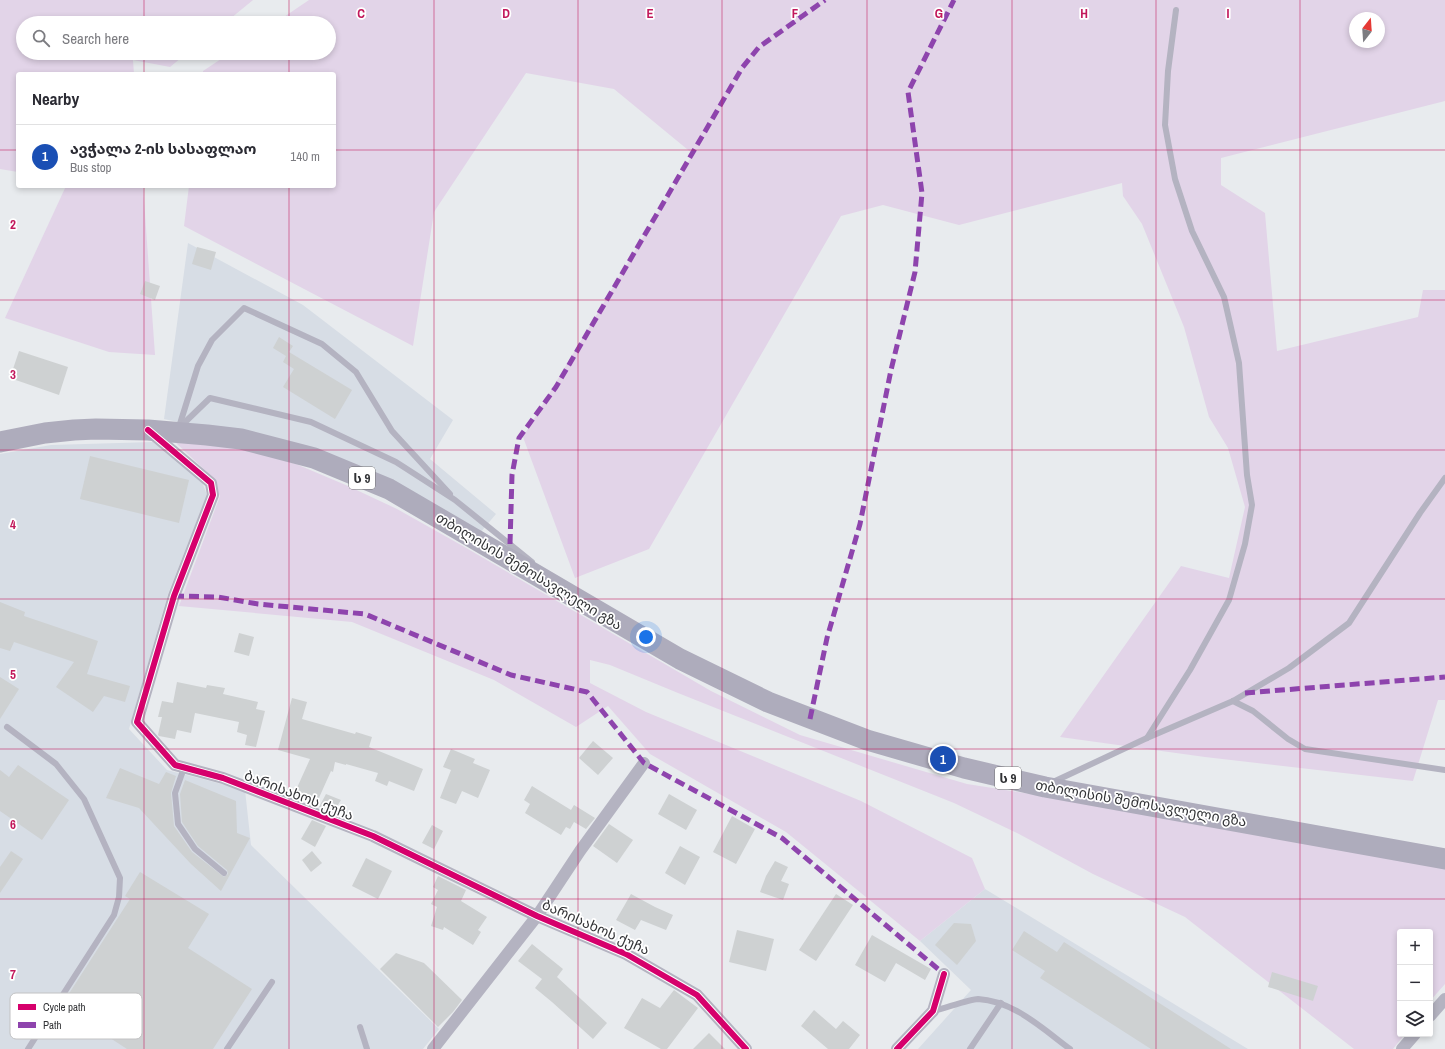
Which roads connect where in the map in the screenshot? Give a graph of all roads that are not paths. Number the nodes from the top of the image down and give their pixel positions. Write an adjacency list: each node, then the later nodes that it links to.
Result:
1 (1176, 10): 12 (lane)
2 (148, 430): 3 (highway, თბილისის შემოსავლელი გზა / ს 9); 4 (highway, თბილისის შემოსავლელი გზა / ს 9); 14 (street, ბარისახოს ქუჩა)
3 (177, 431): 6 (lane); 6 (lane); 9 (highway, თბილისის შემოსავლელი გზა / ს 9)
4 (0, 442)
5 (1445, 478): 10 (lane)
6 (455, 500): 7 (lane)
7 (535, 564)
8 (548, 574): 9 (lane)
9 (599, 612): 16 (highway, თბილისის შემოსავლელი გზა / ს 9)
10 (1234, 701): 12 (lane); 15 (lane)
11 (7, 727): 22 (lane)
12 (1147, 738): 16 (lane)
13 (644, 763): 19 (street)
14 (184, 768): 18 (lane); 19 (street, ბარისახოს ქუჩა)
15 (1445, 770)
16 (1045, 787): 17 (highway, თბილისის შემოსავლელი გზა / ს 9)
17 (1445, 859)
18 (224, 873)
19 (537, 916): 34 (street); 35 (street, ბარისახოს ქუჩა)
20 (944, 974): 25 (street)
21 (272, 982): 32 (lane)
22 (64, 993)
23 (1445, 999): 26 (street)
24 (1001, 1003): 25 (lane); 37 (lane); 38 (lane)
25 (933, 1011): 36 (street)
26 (1433, 1013)
27 (360, 1027): 33 (lane)
28 (1413, 1037): 30 (street)
29 (34, 1039): 31 (lane)
30 (1405, 1048)
31 (28, 1049)
32 (227, 1049)
33 (367, 1049)
34 (433, 1049)
35 (746, 1049)
36 (897, 1049)
37 (970, 1049)
38 (1070, 1049)

